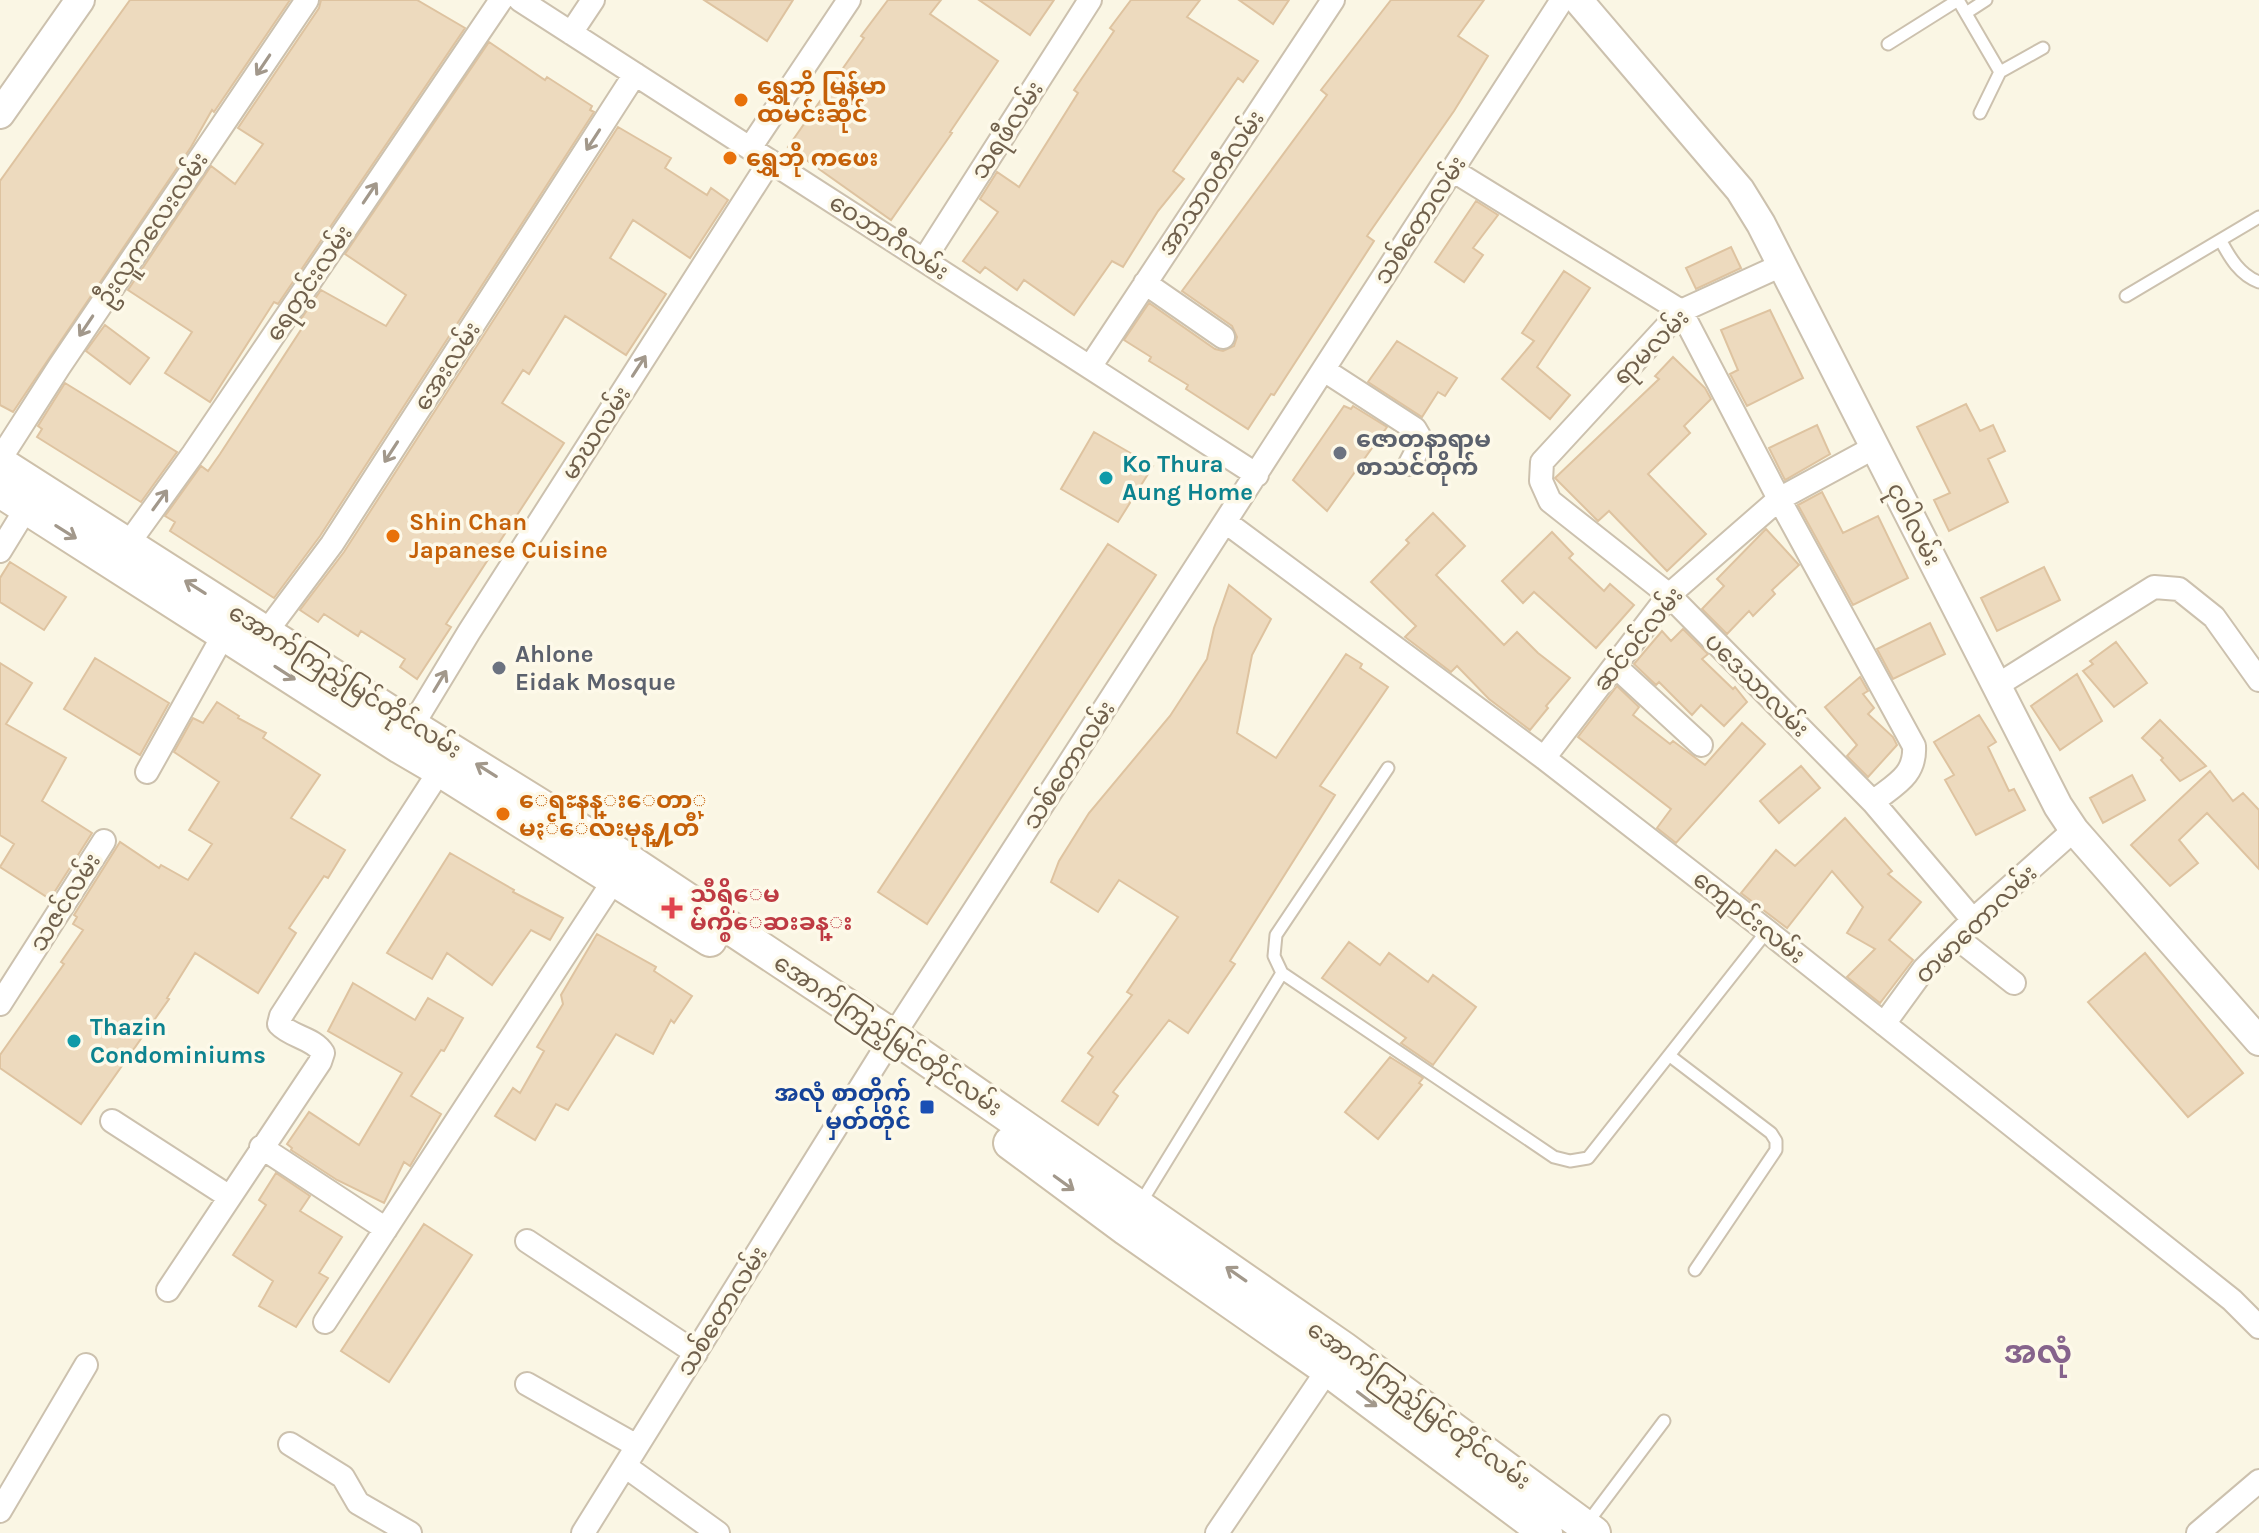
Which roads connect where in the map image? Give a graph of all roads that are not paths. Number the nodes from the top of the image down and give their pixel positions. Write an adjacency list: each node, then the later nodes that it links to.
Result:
1 (80, 0): 20 (street)
2 (307, 0): 36 (street, ဦးလူကလေးလမ်း, one-way to 36)
3 (501, 0): 44 (street, ရေတွင်းလမ်း, one-way to 3)
4 (520, 0): 14 (street, ဝေဘာဂီလမ်း)
5 (593, 0): 14 (street)
6 (849, 0): 21 (street)
7 (1090, 0): 26 (street, သရဖီလမ်း)
8 (1333, 0): 29 (street, အာသာဝတီလမ်း)
9 (1562, 0): 23 (street, သစ်တောလမ်း)
10 (1578, 0): 27 (street, ငုဝါလမ်း)
11 (1958, 0): 13 (lane); 15 (lane)
12 (1986, 0): 13 (lane)
13 (1966, 13): 17 (lane)
14 (571, 33): 18 (street, ဝေဘာဂီလမ်း)
15 (1888, 44)
16 (2043, 48): 17 (lane)
17 (2000, 72): 19 (lane)
18 (635, 74): 21 (street, ဝေဘာဂီလမ်း); 47 (street, အေးလမ်း, one-way to 47)
19 (1980, 113)
20 (0, 114)
21 (750, 148): 22 (street, ဝေဘာဂီလမ်း)
22 (770, 161): 26 (street, ဝေဘာဂီလမ်း); 51 (street, မာဃလမ်း, one-way to 22)
23 (1452, 170): 31 (street); 34 (street, သစ်တောလမ်း)
24 (2259, 217): 25 (lane)
25 (2221, 241): 28 (lane); 30 (lane)
26 (924, 260): 33 (street, ဝေဘာဂီလမ်း)
27 (1782, 265): 31 (street, ရာမလမ်း); 35 (street, ငုဝါလမ်း)
28 (2259, 282)
29 (1145, 283): 32 (street); 33 (street, အာသာဝတီလမ်း)
30 (2126, 296)
31 (1681, 311): 37 (street, ရာမလမ်း); 41 (street)
32 (1223, 337)
33 (1090, 367): 39 (street, ဝေဘာဂီလမ်း)
34 (1324, 370): 38 (street); 39 (street, သစ်တောလမ်း)
35 (1875, 447): 41 (street, ဆင်ဝင်လမ်း); 50 (street, ငုဝါလမ်း)
36 (0, 461): 44 (main road, အောက်ကြည့်မြင်တိုင်လမ်း)
37 (1542, 462): 45 (street, ပဒေသာလမ်း)
38 (1410, 464)
39 (1257, 475): 42 (street, သစ်တောလမ်း)
40 (13, 499): 43 (street); 44 (main road, အောက်ကြည့်မြင်တိုင်လမ်း, one-way to 44)
41 (1779, 499): 45 (street, ဆင်ဝင်လမ်း); 57 (street)
42 (1227, 523): 53 (street, ကျောင်းလမ်း); 69 (street, သစ်တောလမ်း)
43 (0, 551)
44 (123, 555): 46 (main road, အောက်ကြည့်မြင်တိုင်လမ်း); 47 (main road, အောက်ကြည့်မြင်တိုင်လမ်း, one-way to 44)
45 (1669, 595): 48 (street, ဆင်ဝင်လမ်း); 57 (street, ပဒေသာလမ်း)
46 (224, 634): 47 (main road, အောက်ကြည့်မြင်တိုင်လမ်း); 56 (street)
47 (258, 642): 51 (main road, အောက်ကြည့်မြင်တိုင်လမ်း)
48 (1615, 666): 52 (street); 53 (street, ဆင်ဝင်လမ်း)
49 (2259, 680): 50 (street)
50 (1996, 686): 58 (street, ငုဝါလမ်း)
51 (406, 737): 54 (main road, အောက်ကြည့်မြင်တိုင်လမ်း)
52 (1701, 745)
53 (1544, 758): 62 (street, ကျောင်းလမ်း)
54 (446, 760): 60 (main road, အောက်ကြည့်မြင်တိုင်လမ်း); 72 (street)
55 (1388, 768): 64 (lane)
56 (147, 772)
57 (1873, 802): 61 (street, ပဒေသာလမ်း)
58 (2074, 830): 61 (street, တမာတောလမ်း); 68 (street, ငုဝါလမ်း)
59 (104, 841): 66 (street, သဇင်လမ်း)
60 (618, 868): 69 (main road, အောက်ကြည့်မြင်တိုင်လမ်း); 75 (street)
61 (1973, 920): 63 (street, တမာတောလမ်း)
62 (1767, 931): 67 (street, ကျောင်းလမ်း); 70 (lane)
63 (1957, 938): 65 (street); 67 (street, တမာတောလမ်း)
64 (1282, 973): 70 (lane); 74 (lane)
65 (2014, 983)
66 (0, 1004)
67 (1884, 1024): 80 (street, ကျောင်းလမ်း)
68 (2259, 1041)
69 (888, 1043): 74 (main road, အောက်ကြည့်မြင်တိုင်လမ်း); 81 (street, သစ်တောလမ်း)
70 (1670, 1056): 77 (lane)
71 (112, 1121): 73 (street)
72 (261, 1147): 73 (street); 75 (street)
73 (228, 1196): 78 (street)
74 (1132, 1218): 82 (main road, အောက်ကြည့်မြင်တိုင်လမ်း)
75 (386, 1229): 79 (street)
76 (527, 1241): 81 (street)
77 (1695, 1270)
78 (168, 1290)
79 (325, 1322)
80 (2259, 1327)
81 (696, 1353): 88 (street, သစ်တောလမ်း)
82 (1335, 1359): 86 (main road, အောက်ကြည့်မြင်တိုင်လမ်း); 97 (street)
83 (86, 1365): 91 (street)
84 (527, 1384): 88 (street)
85 (1664, 1421): 93 (lane)
86 (1420, 1422): 93 (main road, အောက်ကြည့်မြင်တိုင်လမ်း); 98 (main road, အောက်ကြည့်မြင်တိုင်လမ်း)
87 (290, 1444): 94 (street)
88 (637, 1446): 89 (street, သစ်တောလမ်း)
89 (625, 1466): 95 (street, သစ်တောလမ်း); 96 (street)
90 (2259, 1481): 92 (street)
91 (0, 1511)
92 (2211, 1529)
93 (1586, 1531)
94 (410, 1533)
95 (583, 1533)
96 (718, 1533)
97 (1217, 1533)
98 (1546, 1533)

